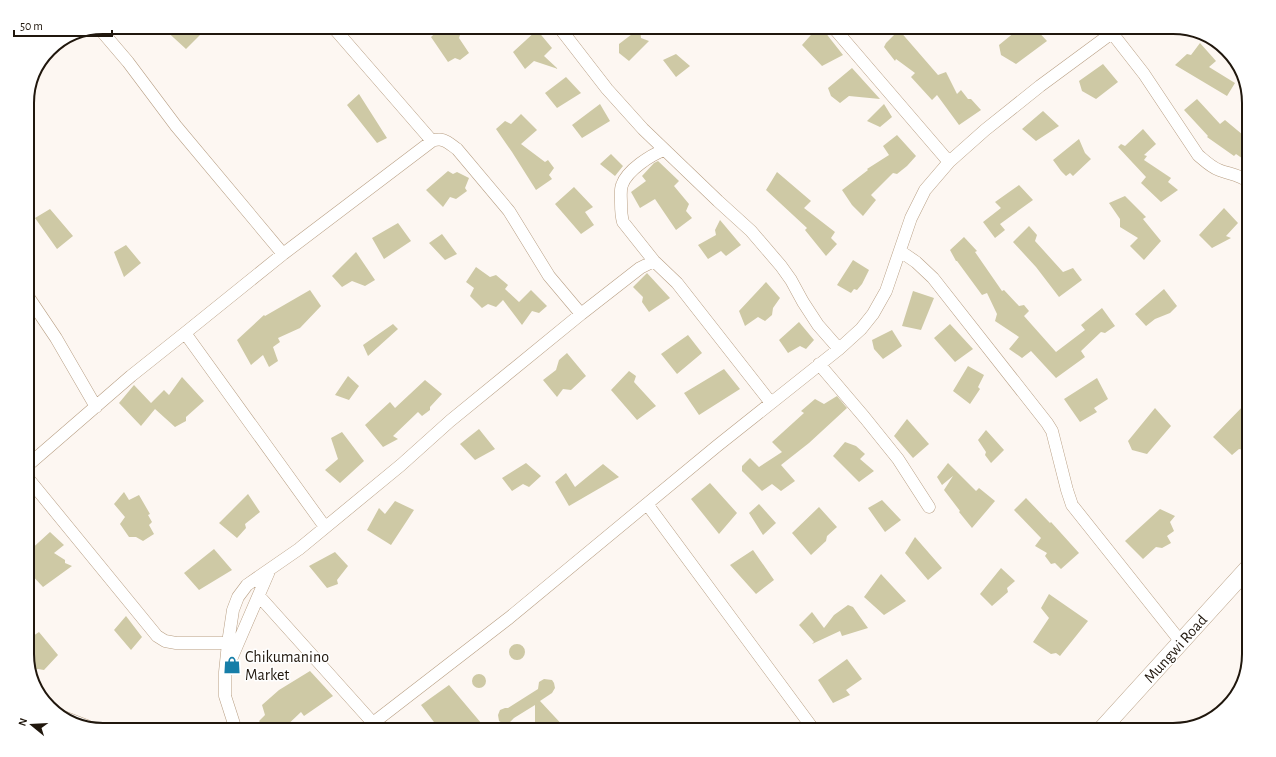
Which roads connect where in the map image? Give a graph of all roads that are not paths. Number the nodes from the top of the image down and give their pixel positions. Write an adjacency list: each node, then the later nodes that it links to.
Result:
1 (104, 34): 12 (street)
2 (339, 34): 7 (street)
3 (564, 34): 8 (street)
4 (839, 34): 9 (street)
5 (1111, 34): 9 (street)
6 (1119, 34): 10 (street)
7 (432, 141): 12 (street); 15 (street)
8 (664, 150): 13 (street); 17 (street)
9 (949, 162): 11 (street)
10 (1242, 177)
11 (900, 250): 17 (street); 29 (street)
12 (283, 254): 16 (street)
13 (654, 261): 15 (street); 19 (street)
14 (34, 305): 20 (street)
15 (581, 314): 25 (street)
16 (185, 333): 20 (street); 25 (street)
17 (839, 349): 18 (street)
18 (819, 364): 19 (street); 24 (street)
19 (771, 403): 23 (street)
20 (96, 407): 21 (street)
21 (34, 460)
22 (34, 487): 30 (street)
23 (647, 504): 32 (street); 34 (street)
24 (929, 507)
25 (325, 528): 26 (street)
26 (270, 569): 28 (street); 30 (street)
27 (1242, 575): 29 (main road, Mungwi Road)
28 (258, 596): 31 (street); 32 (street)
29 (1180, 642): 35 (main road, Mungwi Road)
30 (228, 643): 31 (street)
31 (225, 672): 33 (street)
32 (373, 722)
33 (234, 723)
34 (809, 723)
35 (1107, 723)

